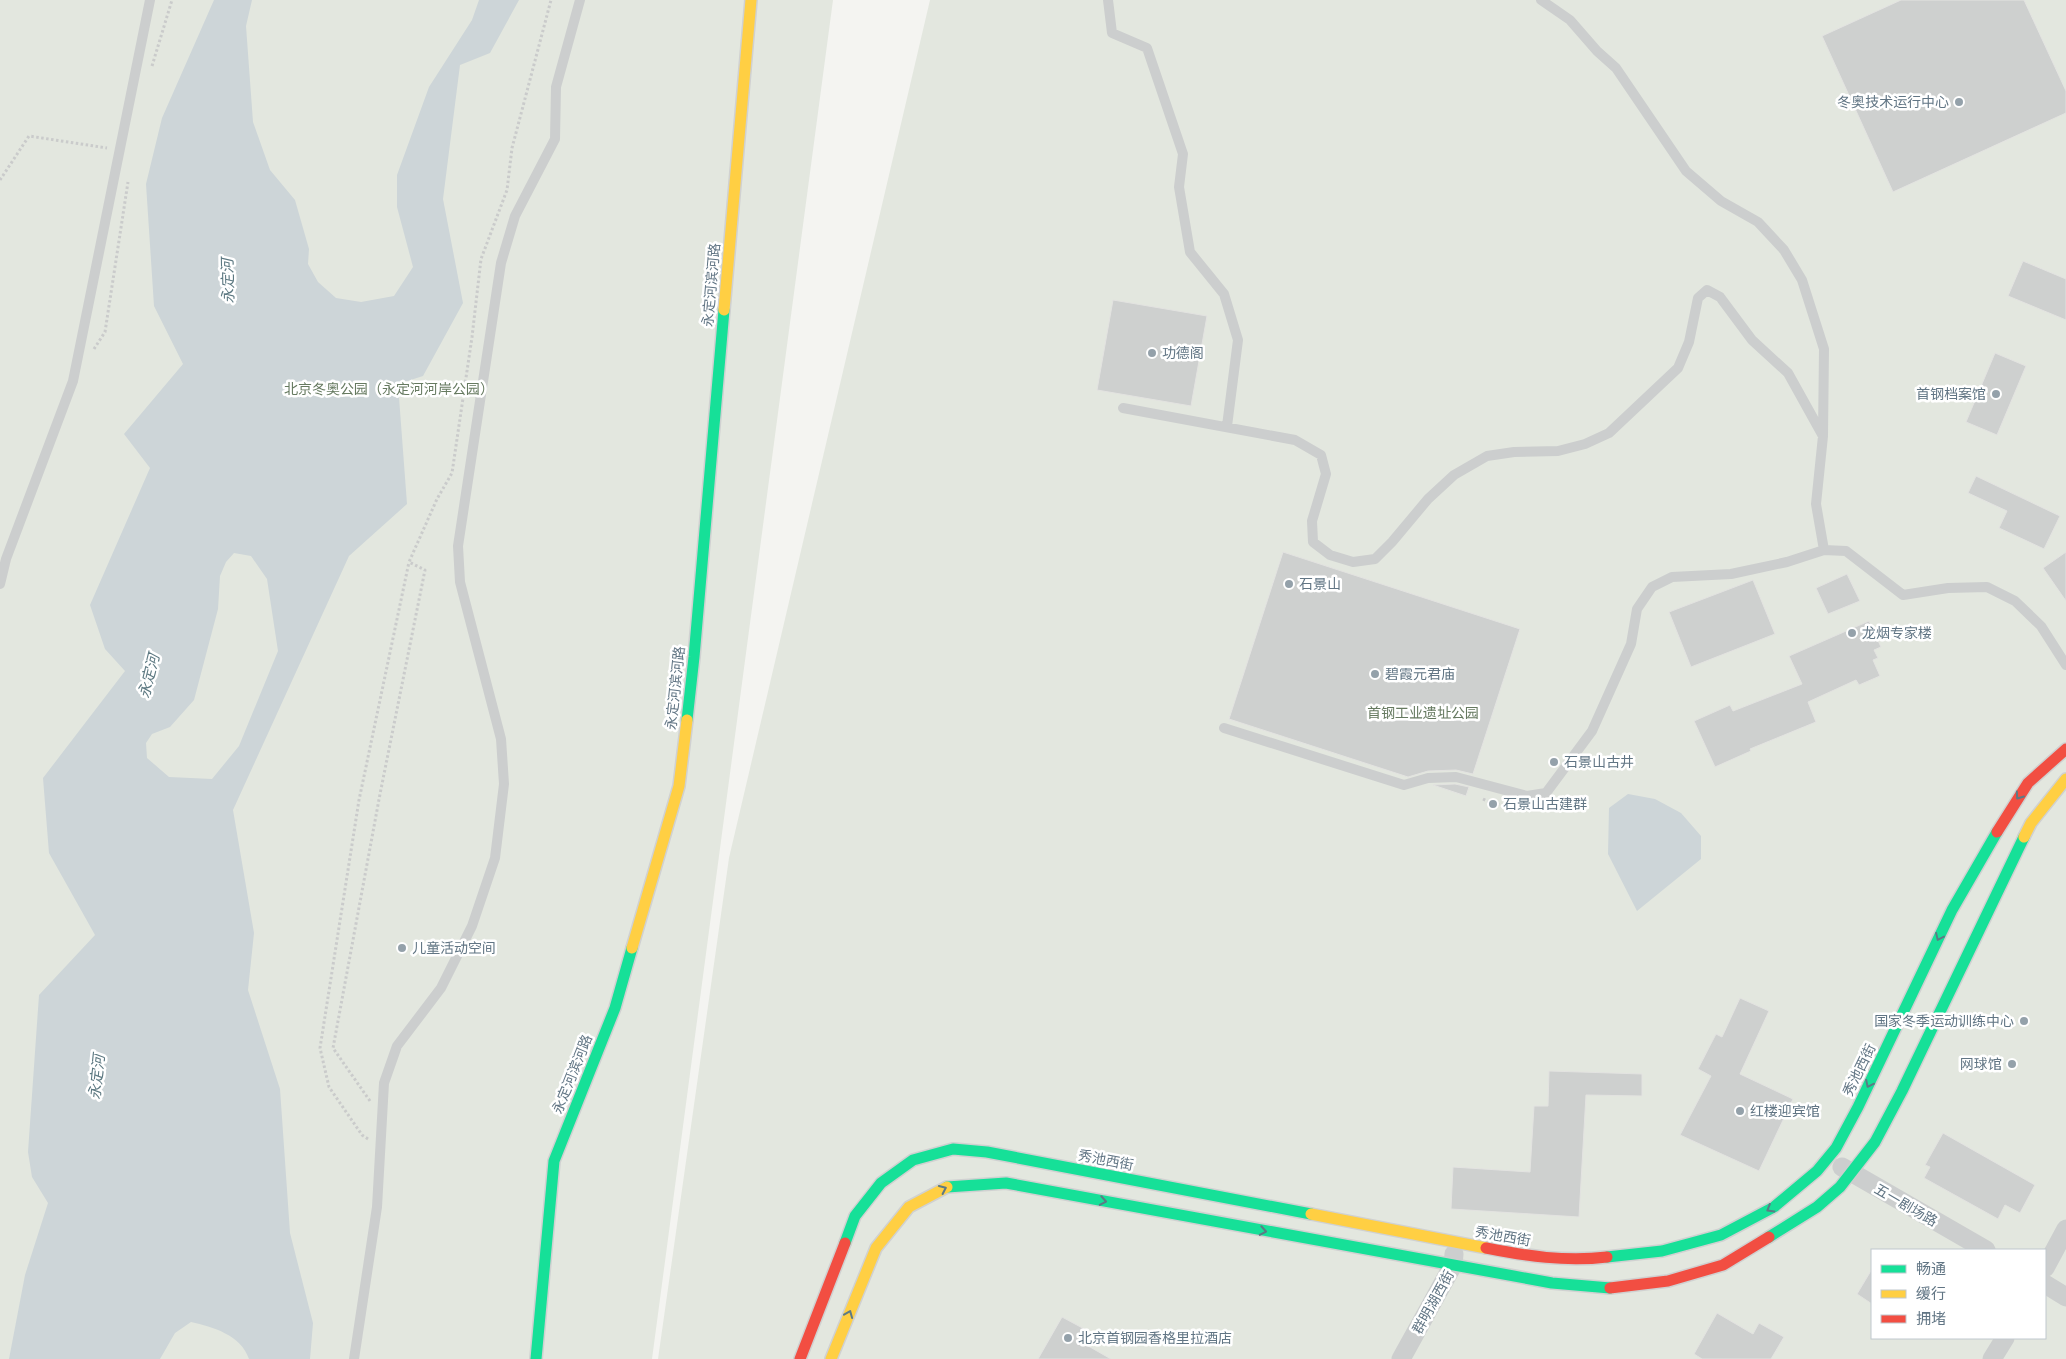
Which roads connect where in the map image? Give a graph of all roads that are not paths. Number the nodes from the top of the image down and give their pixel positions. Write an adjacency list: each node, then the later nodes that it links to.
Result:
1 (150, 0): 10 (lane)
2 (580, 0): 28 (lane)
3 (751, 0): 29 (street, 永定河滨河路)
4 (1108, 0): 7 (lane)
5 (1541, 0): 8 (lane)
6 (1123, 408): 7 (lane)
7 (1227, 426): 8 (lane)
8 (1823, 436): 9 (lane)
9 (1824, 550): 11 (lane); 12 (lane)
10 (0, 584)
11 (2066, 665)
12 (1224, 728)
13 (2066, 750): 14 (street, 秀池西街)
14 (2052, 760): 15 (street); 17 (street, 秀池西街)
15 (2066, 773)
16 (2066, 780): 17 (street, 秀池西街)
17 (2050, 787): 18 (street, 秀池西街, one-way to 18); 19 (street, 秀池西街)
18 (1828, 1158): 19 (street, 五一剧场路); 21 (street, 秀池西街, one-way to 21)
19 (1852, 1173): 22 (street, 五一剧场路); 23 (street, 秀池西街)
20 (2066, 1228): 24 (street)
21 (1456, 1242): 23 (street, 群明湖西街); 30 (street, 秀池西街)
22 (1984, 1249)
23 (1453, 1265): 31 (street, 秀池西街, one-way to 23); 32 (street, 群明湖西街)
24 (2046, 1266)
25 (2046, 1285): 26 (street)
26 (2066, 1297)
27 (2004, 1339): 33 (street)
28 (354, 1359)
29 (536, 1359)
30 (800, 1359)
31 (831, 1359)
32 (1401, 1359)
33 (1992, 1359)

